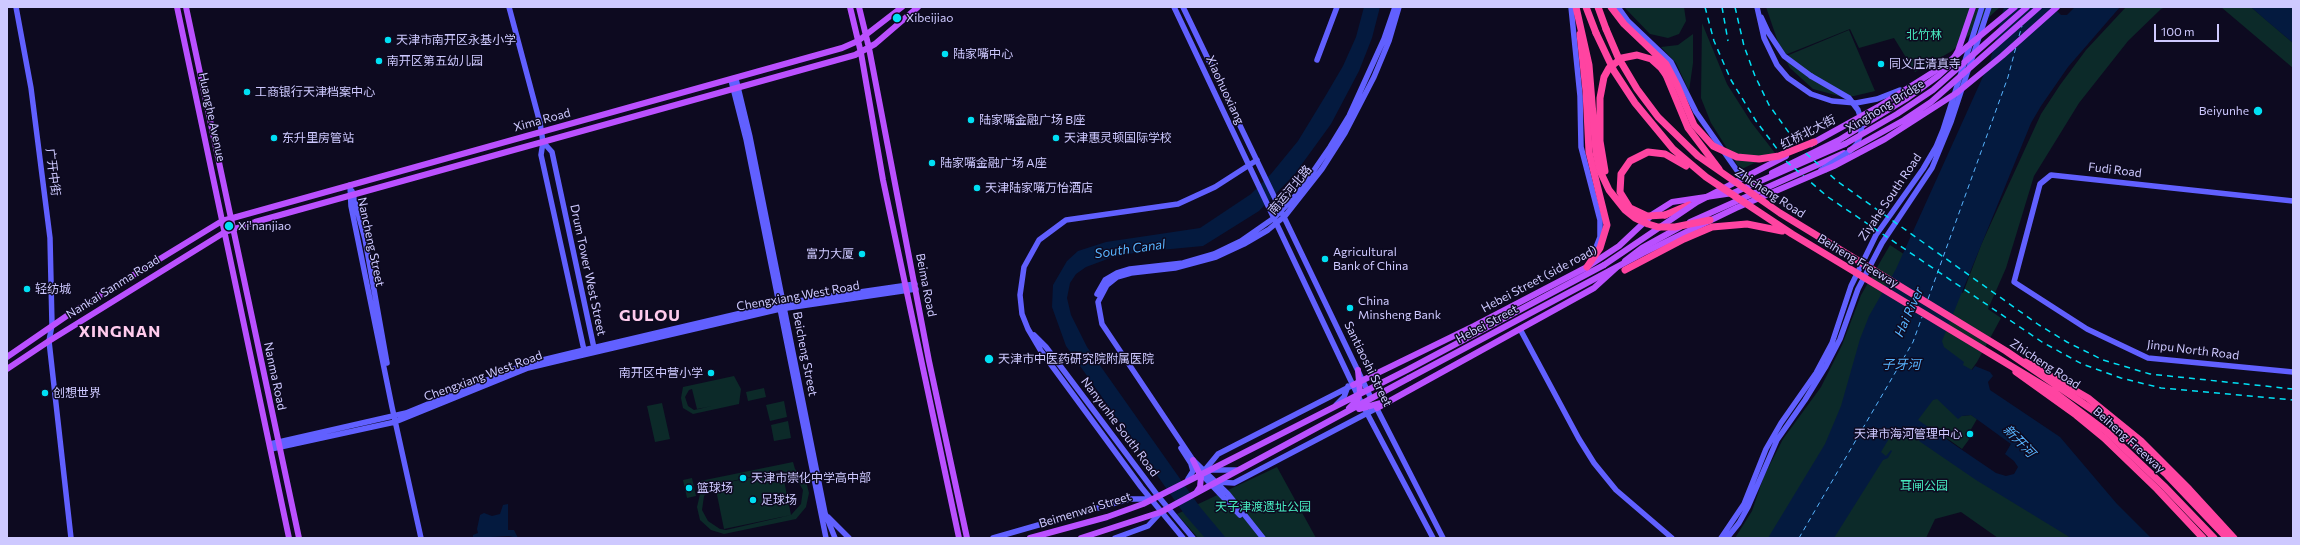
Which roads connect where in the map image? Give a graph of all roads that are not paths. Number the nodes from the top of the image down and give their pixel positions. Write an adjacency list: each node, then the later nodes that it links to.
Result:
1 (16, 7): 72 (street, 广开中街)
2 (177, 7): 57 (main road, Huanghe Avenue)
3 (186, 7): 55 (main road, Huanghe Avenue)
4 (510, 7): 37 (street)
5 (850, 7): 30 (main road, Beima Road)
6 (859, 7): 29 (main road, Beima Road)
7 (902, 7): 29 (main road, Xima Road)
8 (918, 7): 31 (main road, Xima Road)
9 (1174, 7): 41 (street, Xiaohuoxiang)
10 (1183, 7): 40 (street, Xiaohuoxiang)
11 (1337, 7): 33 (street)
12 (1395, 7): 54 (street, 南运河北路)
13 (1399, 7): 54 (street, 南运河北路)
14 (1571, 7): 63 (street)
15 (1576, 7): 28 (highway, bridge)
16 (1586, 7): 43 (highway, Beiheng Freeway, bridge)
17 (1598, 7): 44 (highway, Zhicheng Road, bridge)
18 (1611, 7): 39 (highway, bridge)
19 (1618, 7): 46 (street)
20 (1757, 7): 34 (street); 42 (street, bridge)
21 (1972, 7): 46 (main road)
22 (1982, 7): 128 (street, Ziyahe South Road)
23 (1989, 7): 129 (street, Ziyahe South Road)
24 (2014, 7): 34 (main road, 红桥北大街, bridge)
25 (2027, 7): 46 (main road, Xinghong Bridge, bridge)
26 (2039, 7): 47 (main road, Xinghong Bridge, bridge)
27 (2056, 7): 42 (main road, bridge)
28 (1578, 18): 50 (highway, bridge); 63 (highway, bridge)
29 (866, 35): 30 (main road, Xima Road); 31 (main road, Beima Road)
30 (858, 41): 32 (main road, Beima Road); 35 (main road, Xima Road)
31 (869, 48): 32 (main road, Xima Road); 69 (main road, Beima Road)
32 (861, 53): 36 (main road, Xima Road); 70 (main road, Beima Road)
33 (1317, 60)
34 (1926, 77): 39 (main road, 红桥北大街, bridge)
35 (733, 80): 36 (street, Beicheng Street); 37 (main road, Xima Road)
36 (736, 89): 38 (main road, Xima Road); 71 (street, Beicheng Street)
37 (542, 131): 38 (street); 45 (main road, Xima Road)
38 (543, 142): 48 (main road, Xima Road); 76 (street, Drum Tower West Street); 77 (street, Drum Tower West Street)
39 (1814, 142): 52 (main road, 红桥北大街, bridge)
40 (1257, 160): 41 (street, Nanyunhe South Road); 49 (street, Xiaohuoxiang)
41 (1248, 166): 53 (street, Xiaohuoxiang); 73 (street, Nanyunhe South Road)
42 (1814, 174): 56 (main road, Hebei Street, bridge)
43 (1706, 177): 52 (highway, bridge); 62 (highway, Beiheng Freeway, bridge)
44 (1726, 177): 50 (highway, bridge); 78 (highway, Zhicheng Road, bridge)
45 (350, 185): 48 (street, Nancheng Street); 55 (main road, Xima Road)
46 (1754, 185): 47 (street); 65 (main road, Hebei Street (side road))
47 (1762, 190): 67 (main road)
48 (352, 195): 60 (main road, Xima Road); 93 (street, Nancheng Street)
49 (1276, 198): 54 (street, Santiaoshi Street)
50 (1616, 200): 59 (highway, bridge)
51 (2293, 201): 68 (street, Fudi Road)
52 (1697, 202): 59 (main road, 红桥北大街, bridge)
53 (1268, 207): 58 (street, Santiaoshi Street)
54 (1283, 213): 58 (street, 南运河北路); 83 (street, Santiaoshi Street)
55 (231, 218): 57 (main road, Xima Road); 60 (main road, Nanma Road)
56 (1710, 220): 59 (highway, bridge); 89 (main road, Hebei Street, bridge)
57 (222, 221): 61 (main road, Huanghe Avenue); 72 (main road, Nankai Sanma Road)
58 (1275, 221): 87 (street, Santiaoshi Street); 97 (street, 南运河北路)
59 (1658, 227): 64 (main road, 红桥北大街, bridge)
60 (234, 229): 61 (main road, Nankai Sanma Road); 95 (main road, Nanma Road)
61 (225, 232): 75 (main road, Nankai Sanma Road); 96 (main road, Nanma Road)
62 (1792, 234): 66 (highway, bridge); 80 (highway, Beiheng Freeway, bridge)
63 (1591, 261): 65 (highway)
64 (1604, 265): 85 (main road, Hebei Street)
65 (1586, 267): 86 (main road, Hebei Street (side road))
66 (1625, 270): 67 (main road)
67 (1606, 278): 74 (main road)
68 (2014, 282): 84 (street, Jinpu North Road)
69 (915, 287): 70 (street, Chengxiang West Road); 116 (main road, Beima Road)
70 (906, 288): 71 (street, Chengxiang West Road); 115 (main road, Beima Road)
71 (782, 306): 76 (street, Chengxiang West Road); 79 (street, Chengxiang West Road); 107 (street, Beicheng Street); 112 (street, Beicheng Street)
72 (52, 325): 75 (street, 广开中街); 81 (main road, Nankai Sanma Road)
73 (1028, 329): 103 (street, Nanyunhe South Road); 104 (street, Nanyunhe South Road)
74 (1520, 329): 89 (main road); 127 (street)
75 (49, 341): 82 (main road, Nankai Sanma Road); 108 (street, 广开中街)
76 (594, 348): 77 (street, Chengxiang West Road); 79 (street, Drum Tower West Street)
77 (584, 350): 79 (street, Drum Tower West Street); 93 (street, Chengxiang West Road)
78 (2006, 351): 94 (highway, Zhicheng Road, bridge); 133 (highway, bridge)
79 (590, 353): 93 (street, Chengxiang West Road)
80 (1991, 355): 130 (highway, bridge); 131 (highway, Beiheng Freeway, bridge)
81 (7, 357)
82 (7, 369)
83 (1358, 370): 86 (main road)
84 (2293, 372)
85 (1395, 376): 86 (main road); 88 (main road, Hebei Street)
86 (1364, 380): 87 (main road, Hebei Street (side road)); 88 (street, Santiaoshi Street); 89 (main road)
87 (1350, 386): 89 (street, Santiaoshi Street); 90 (street); 98 (street, Hebei Street)
88 (1367, 389): 89 (main road, Hebei Street); 89 (street, Santiaoshi Street)
89 (1365, 402): 90 (main road, Hebei Street); 91 (street, Santiaoshi Street); 91 (street, Hebei Street); 92 (main road); 92 (main road); 126 (street, Santiaoshi Street)
90 (1336, 405): 98 (main road, Hebei Street)
91 (1367, 413): 101 (street, Hebei Street); 125 (street, Santiaoshi Street)
92 (1342, 414): 99 (main road, Hebei Street)
93 (396, 418): 95 (street, Chengxiang West Road); 111 (street, Nancheng Street)
94 (2108, 421): 132 (highway, Beiheng Freeway)
95 (279, 445): 96 (street, Chengxiang West Road); 110 (main road, Nanma Road)
96 (271, 447): 109 (main road, Nanma Road)
97 (1191, 461): 98 (main road); 100 (street)
98 (1203, 470): 99 (street); 100 (main road, Hebei Street); 101 (street); 102 (main road)
99 (1236, 470): 101 (main road, Hebei Street)
100 (1188, 479): 103 (main road, Beimenwai Street)
101 (1214, 483): 102 (main road, Hebei Street); 123 (street); 124 (street)
102 (1196, 493): 105 (main road, Hebei Street)
103 (1161, 494): 104 (main road, Beimenwai Street); 105 (street, Nanyunhe South Road)
104 (1150, 499): 106 (street, Nanyunhe South Road); 117 (street); 118 (main road, Beimenwai Street)
105 (1170, 506): 106 (main road); 122 (street, Nanyunhe South Road)
106 (1161, 512): 119 (main road); 120 (street); 121 (street, Nanyunhe South Road)
107 (825, 513): 113 (street, Beicheng Street); 114 (street)
108 (72, 538)
109 (289, 538)
110 (299, 538)
111 (421, 538)
112 (826, 538)
113 (835, 538)
114 (849, 538)
115 (959, 538)
116 (967, 538)
117 (993, 538)
118 (1030, 538)
119 (1081, 538)
120 (1115, 538)
121 (1183, 538)
122 (1193, 538)
123 (1259, 538)
124 (1263, 538)
125 (1433, 538)
126 (1443, 538)
127 (1672, 538)
128 (1721, 538)
129 (1727, 538)
130 (2203, 538)
131 (2214, 538)
132 (2227, 538)
133 (2234, 538)

